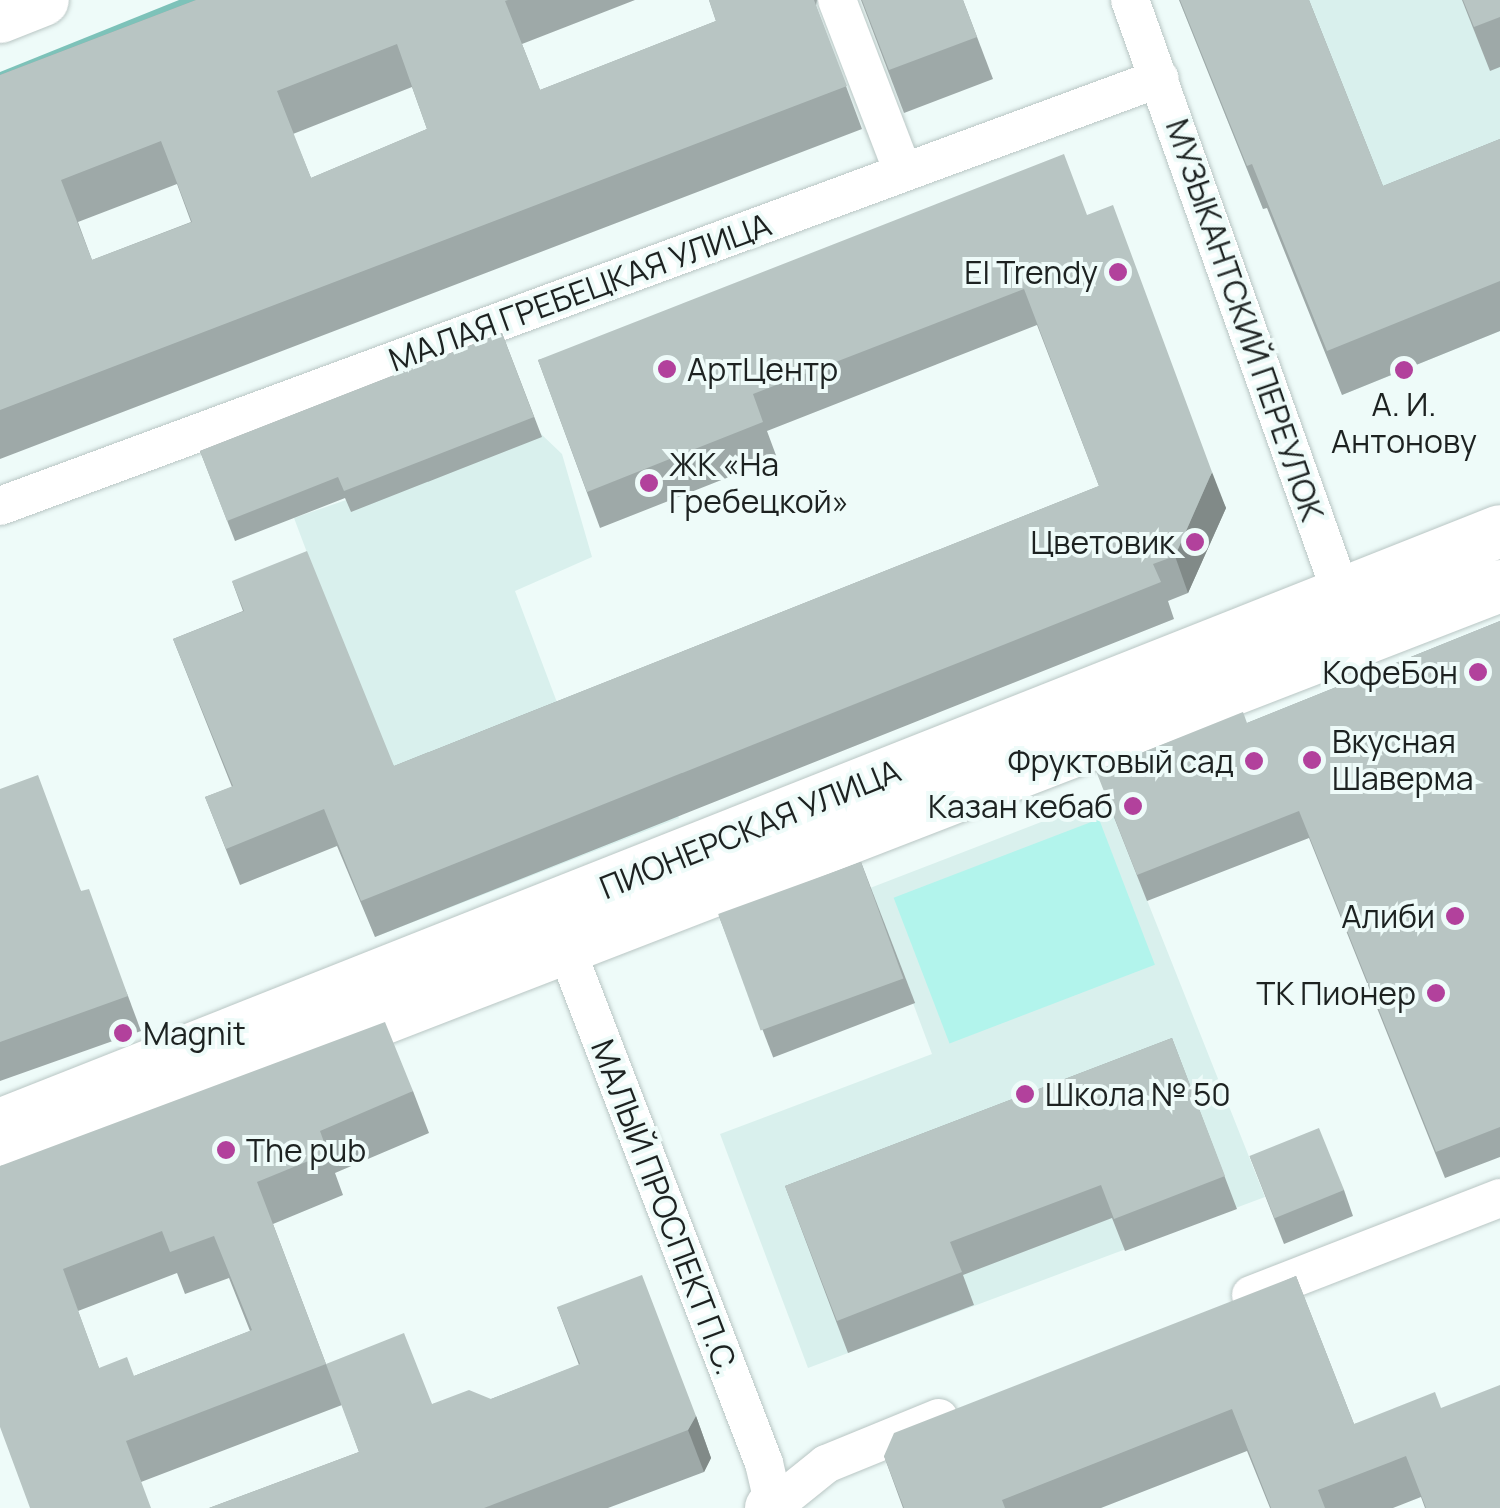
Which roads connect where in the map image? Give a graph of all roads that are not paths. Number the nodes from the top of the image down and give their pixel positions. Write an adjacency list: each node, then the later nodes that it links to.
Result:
1 (42, 0): 4 (street)
2 (837, 0): 6 (street)
3 (1130, 0): 5 (street, МУЗЫКАНТСКИЙ ПЕРЕУЛОК)
4 (0, 17)
5 (1160, 78): 6 (street, МАЛАЯ ГРЕБЕЦКАЯ УЛИЦА); 10 (street, МУЗЫКАНТСКИЙ ПЕРЕУЛОК)
6 (903, 172): 7 (street, МАЛАЯ ГРЕБЕЦКАЯ УЛИЦА)
7 (0, 506)
8 (1500, 531): 10 (street, ПИОНЕРСКАЯ УЛИЦА)
9 (1500, 586): 10 (street, ПИОНЕРСКАЯ УЛИЦА)
10 (1350, 618): 11 (street, ПИОНЕРСКАЯ УЛИЦА)
11 (559, 929): 12 (street, ПИОНЕРСКАЯ УЛИЦА); 13 (street, ПИОНЕРСКАЯ УЛИЦА); 17 (street, МАЛЫЙ ПРОСПЕКТ П.С.)
12 (0, 1125)
13 (0, 1167)
14 (1500, 1198): 15 (street)
15 (1209, 1312)
16 (978, 1402): 17 (street)
17 (773, 1507)

